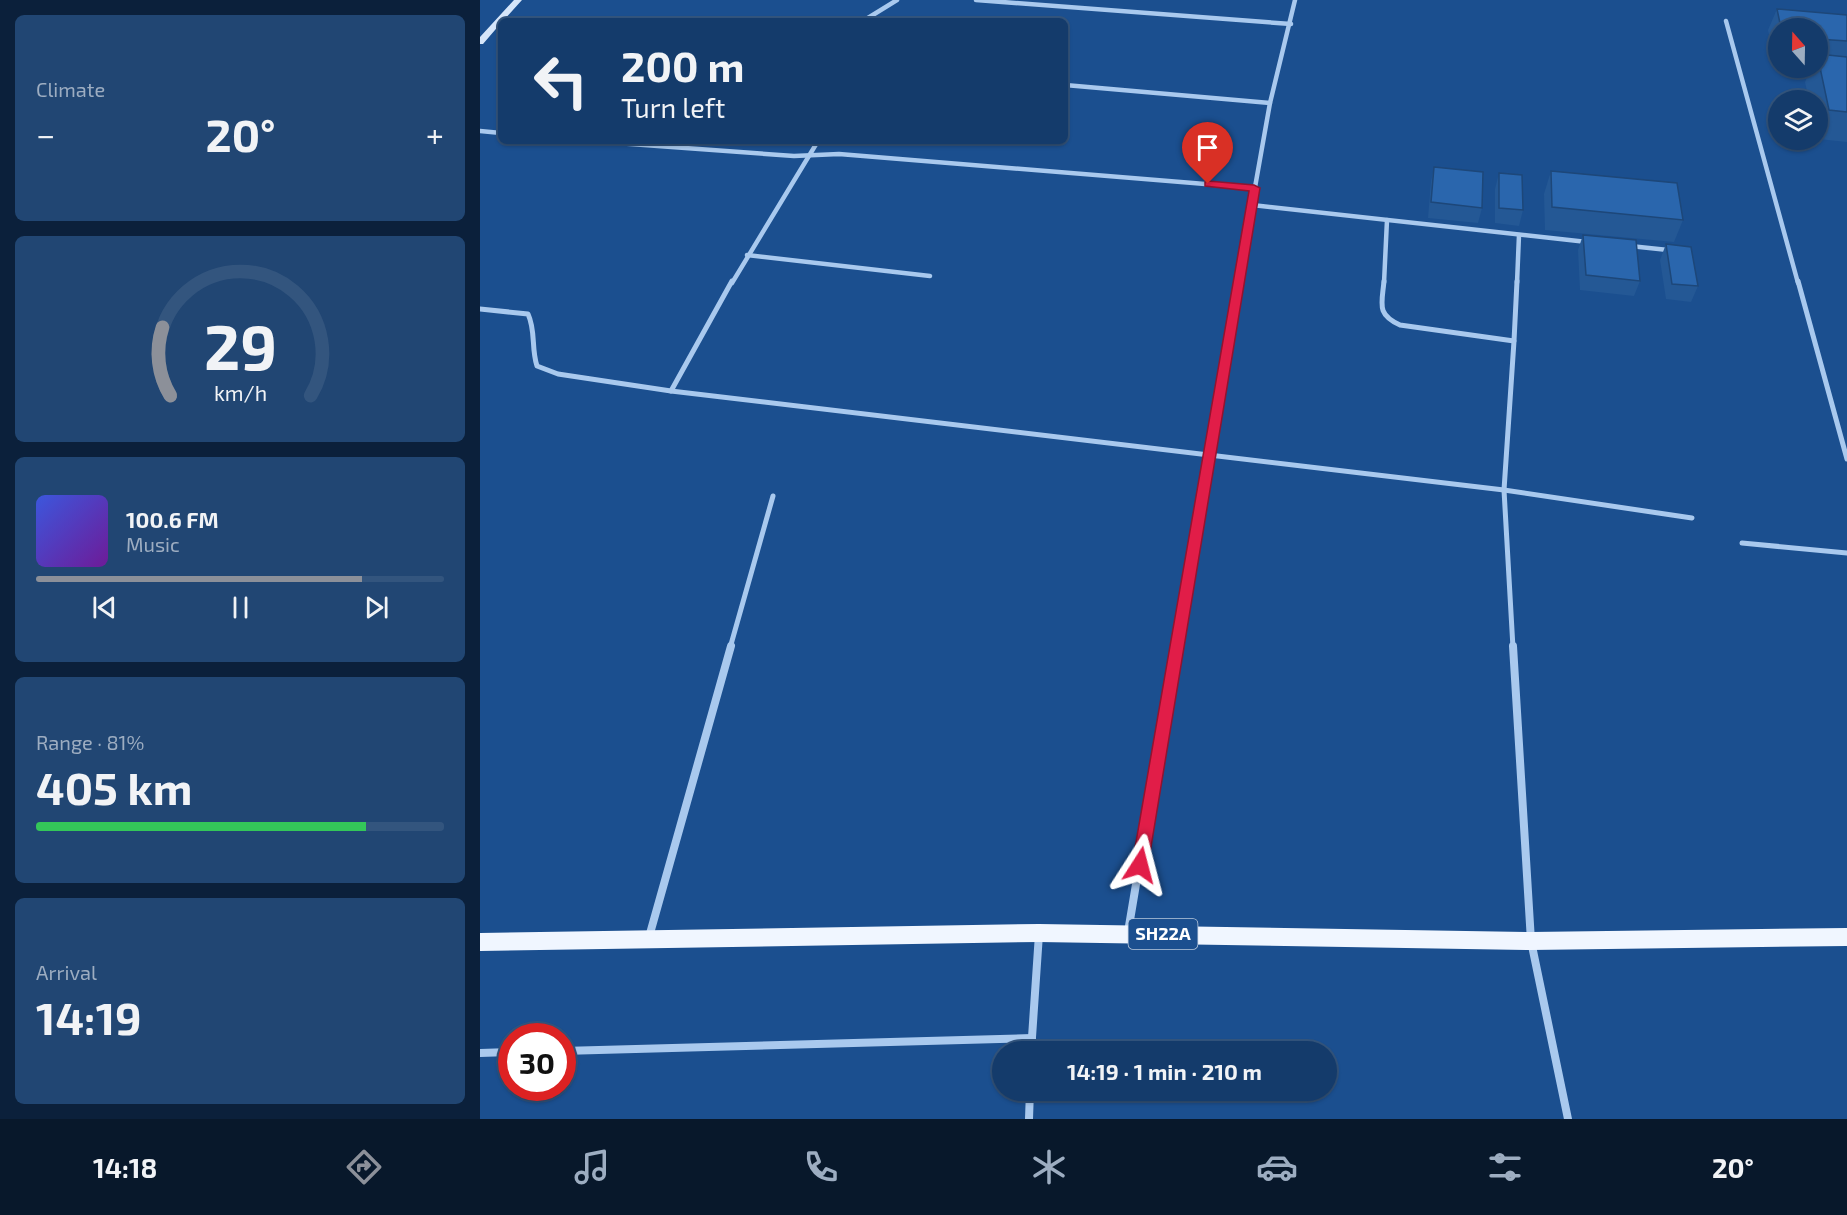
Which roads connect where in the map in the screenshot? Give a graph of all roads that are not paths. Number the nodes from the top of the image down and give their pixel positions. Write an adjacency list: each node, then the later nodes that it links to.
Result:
1 (518, 0): 5 (main road)
2 (897, 0): 6 (street)
3 (976, 0): 9 (street)
4 (1295, 0): 9 (street)
5 (502, 18)
6 (867, 18)
7 (1726, 21): 31 (street)
8 (498, 22): 10 (main road)
9 (1291, 24): 12 (street)
10 (480, 42)
11 (1068, 85): 12 (street)
12 (1270, 104): 18 (street)
13 (480, 131): 14 (street)
14 (498, 133)
15 (630, 144): 17 (street)
16 (817, 144): 17 (street)
17 (812, 155): 18 (street); 25 (street)
18 (1254, 188): 19 (street)
19 (1252, 205): 20 (street); 30 (street)
20 (1387, 220): 21 (street); 28 (street)
21 (1519, 235): 22 (street); 28 (street)
22 (1599, 243)
23 (1622, 245): 24 (street)
24 (1668, 250)
25 (747, 255): 26 (street); 29 (street)
26 (930, 276)
27 (480, 309): 29 (street)
28 (1515, 341): 32 (street)
29 (671, 391): 30 (street)
30 (1209, 456): 32 (street); 38 (street)
31 (1847, 459)
32 (1504, 490): 34 (street); 41 (street)
33 (773, 496): 40 (street)
34 (1692, 518)
35 (1742, 543): 36 (street)
36 (1847, 553)
37 (1039, 933): 38 (main road, SH22A); 40 (main road, SH22A); 43 (street)
38 (1128, 933): 41 (main road, SH22A)
39 (1847, 937): 41 (main road, SH22A)
40 (648, 939): 42 (main road, SH22A)
41 (1531, 941): 49 (street)
42 (480, 942)
43 (1032, 1038): 44 (street)
44 (576, 1051)
45 (498, 1052): 46 (street)
46 (480, 1053)
47 (1030, 1101): 48 (street)
48 (1029, 1119)
49 (1568, 1119)

